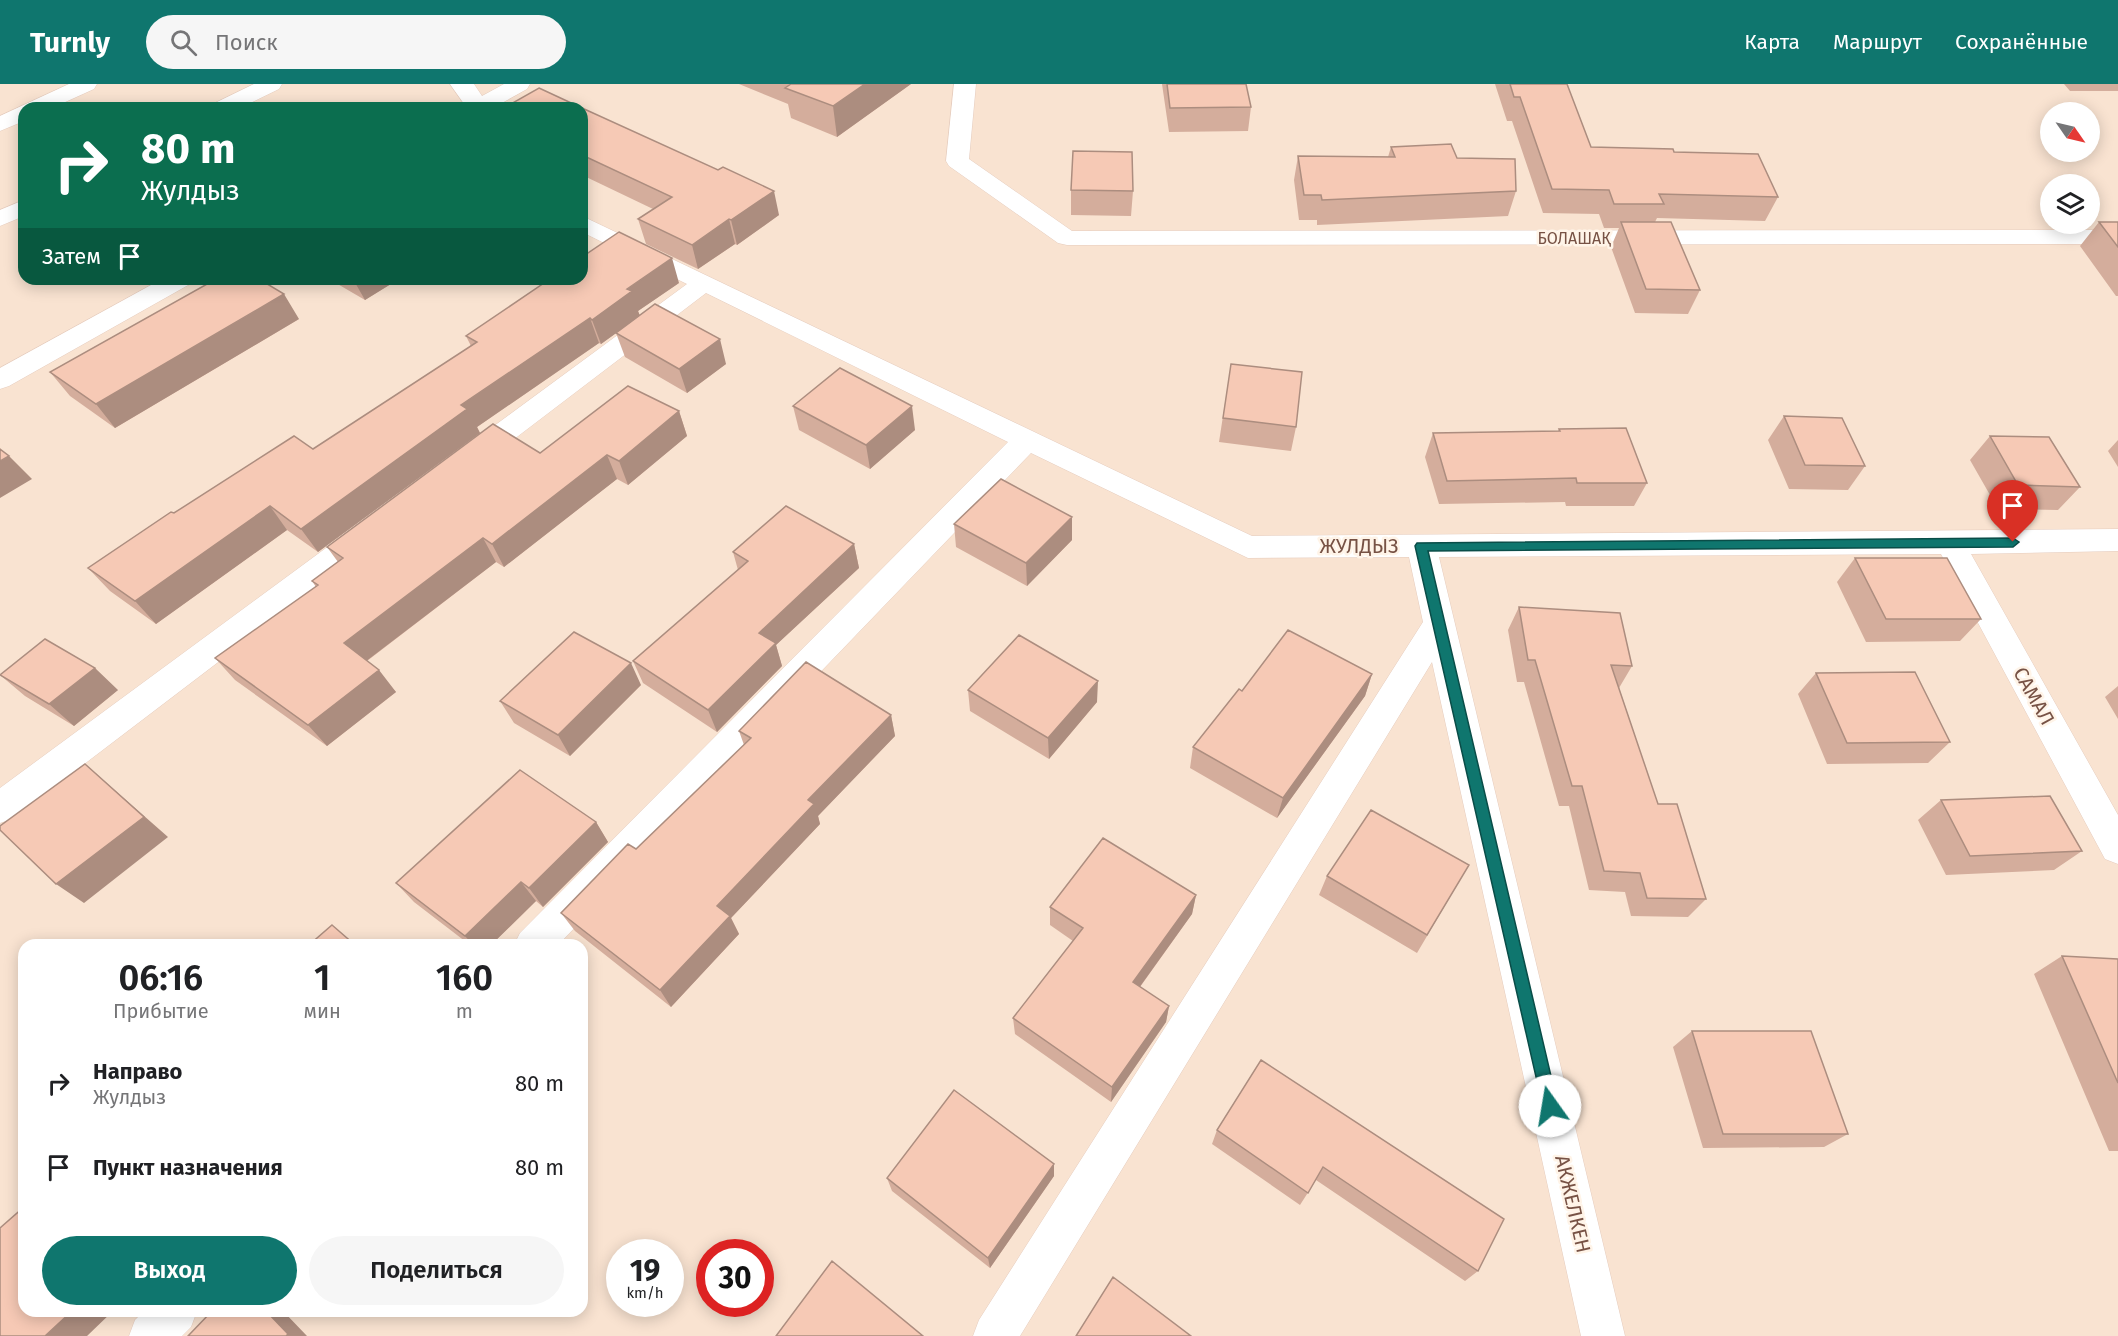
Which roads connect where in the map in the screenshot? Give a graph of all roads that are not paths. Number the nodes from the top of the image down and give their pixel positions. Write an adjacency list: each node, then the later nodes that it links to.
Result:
1 (86, 84): 6 (street)
2 (271, 84): 7 (street)
3 (460, 84): 8 (street)
4 (519, 84): 9 (street)
5 (965, 84): 15 (street, БОЛАШАҚ)
6 (47, 102)
7 (235, 102)
8 (475, 102)
9 (487, 102)
10 (18, 116): 11 (street)
11 (0, 124)
12 (18, 210): 13 (street)
13 (0, 219)
14 (588, 226): 16 (street)
15 (2118, 237)
16 (704, 283): 19 (street); 20 (street)
17 (170, 285): 18 (street)
18 (3, 375)
19 (1027, 440): 24 (street, ЖУЛДЫЗ); 28 (street)
20 (447, 474)
21 (390, 517): 26 (street)
22 (2118, 540): 23 (street, ЖУЛДЫЗ)
23 (1950, 543): 24 (street, ЖУЛДЫЗ); 27 (street, САМАЛ)
24 (1421, 546): 25 (street, АКЖЕЛКЕН)
25 (1439, 623): 31 (street); 32 (street, АКЖЕЛКЕН)
26 (0, 808)
27 (2118, 848)
28 (539, 939)
29 (169, 1317): 30 (street)
30 (151, 1336)
31 (995, 1336)
32 (1603, 1336)

